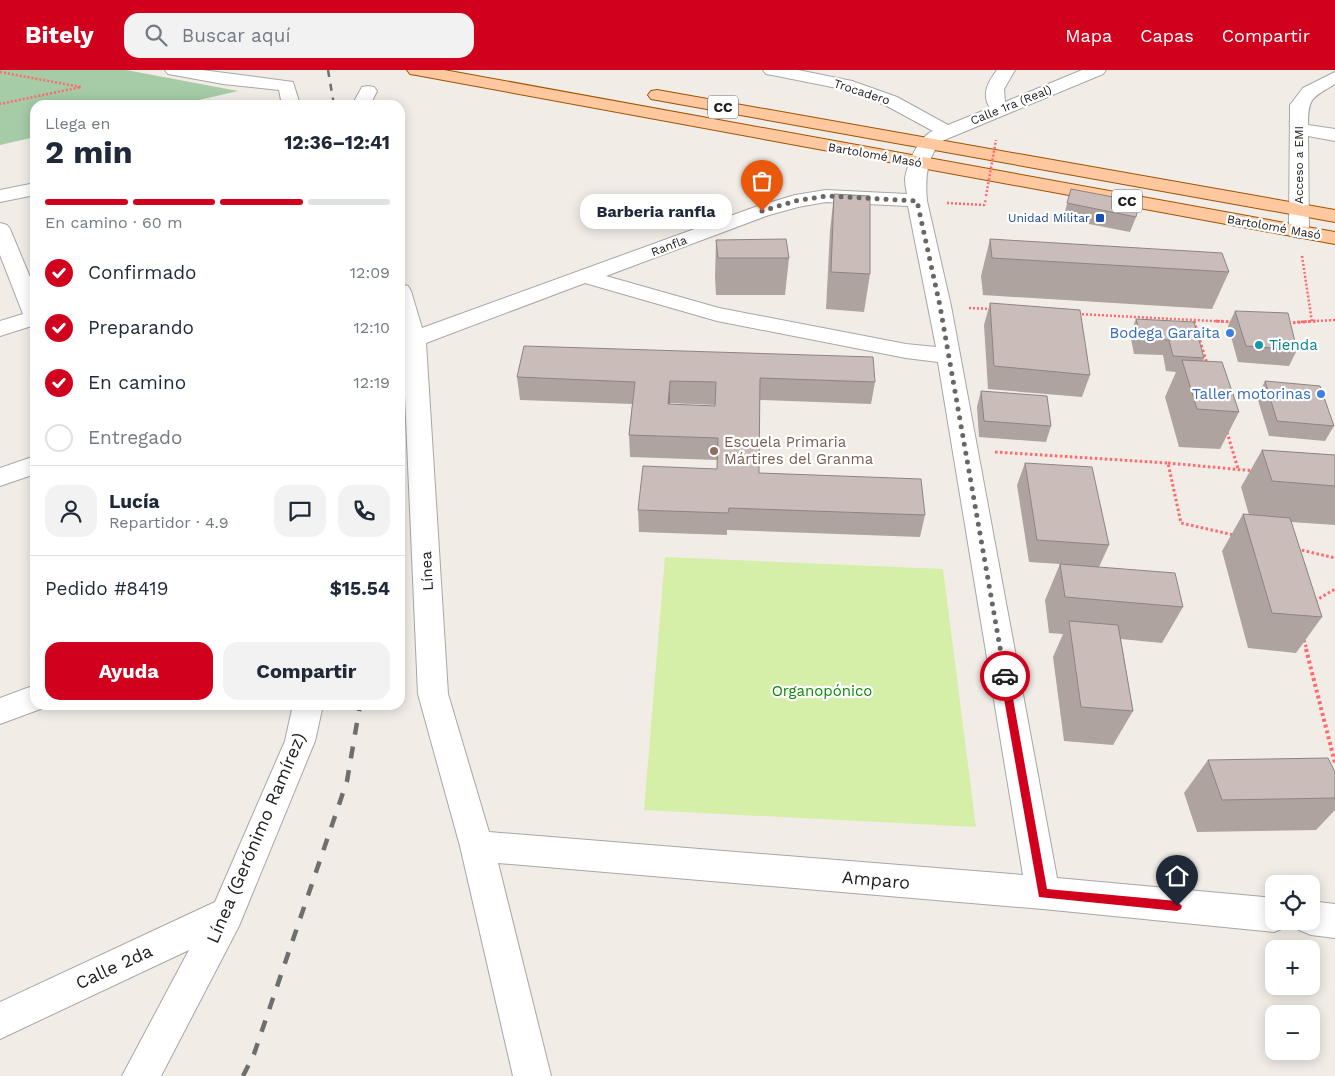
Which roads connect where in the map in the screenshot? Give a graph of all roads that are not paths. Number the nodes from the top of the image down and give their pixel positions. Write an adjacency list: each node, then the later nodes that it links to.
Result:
1 (174, 70): 9 (street)
2 (416, 70): 15 (main road, Bartolomé Masó / CC)
3 (772, 70): 6 (street, Trocadero)
4 (1006, 70): 10 (street)
5 (1097, 70): 10 (street, Calle 1ra (Real))
6 (806, 73): 12 (street, Trocadero)
7 (1335, 77): 11 (street, Acceso a EMI)
8 (644, 93): 14 (main road, Bartolomé Masó / CC)
9 (290, 100)
10 (1000, 109): 12 (street, Calle 1ra (Real))
11 (1300, 129): 13 (street); 19 (street, Acceso a EMI)
12 (946, 131): 14 (street, Calle 1ra (Real))
13 (1335, 135)
14 (928, 144): 15 (street); 19 (main road, Bartolomé Masó / CC)
15 (920, 163): 18 (street); 22 (main road, Bartolomé Masó / CC)
16 (30, 190): 17 (street)
17 (0, 196)
18 (917, 201): 24 (street, Ranfla); 30 (street)
19 (1299, 210): 20 (main road, Bartolomé Masó / CC); 22 (street, Acceso a EMI)
20 (1335, 216)
21 (0, 229): 25 (street)
22 (1299, 232): 23 (main road, Bartolomé Masó / CC)
23 (1335, 238)
24 (586, 277): 29 (street, Ranfla); 30 (street)
25 (30, 304)
26 (30, 319): 28 (street)
27 (405, 327): 29 (street, Línea)
28 (0, 329)
29 (407, 342): 36 (street, Línea)
30 (949, 356): 37 (street)
31 (30, 467): 32 (street)
32 (0, 477)
33 (30, 700): 35 (street)
34 (307, 710): 38 (street, Línea (Gerónimo Ramírez))
35 (0, 711)
36 (477, 846): 37 (street, Amparo); 44 (street, Línea)
37 (1042, 893): 39 (street, Amparo)
38 (227, 914): 42 (street, Calle 2da); 43 (street, Línea (Gerónimo Ramírez))
39 (1265, 914)
40 (1320, 919): 41 (street)
41 (1335, 920)
42 (0, 1021)
43 (141, 1076)
44 (532, 1076)

